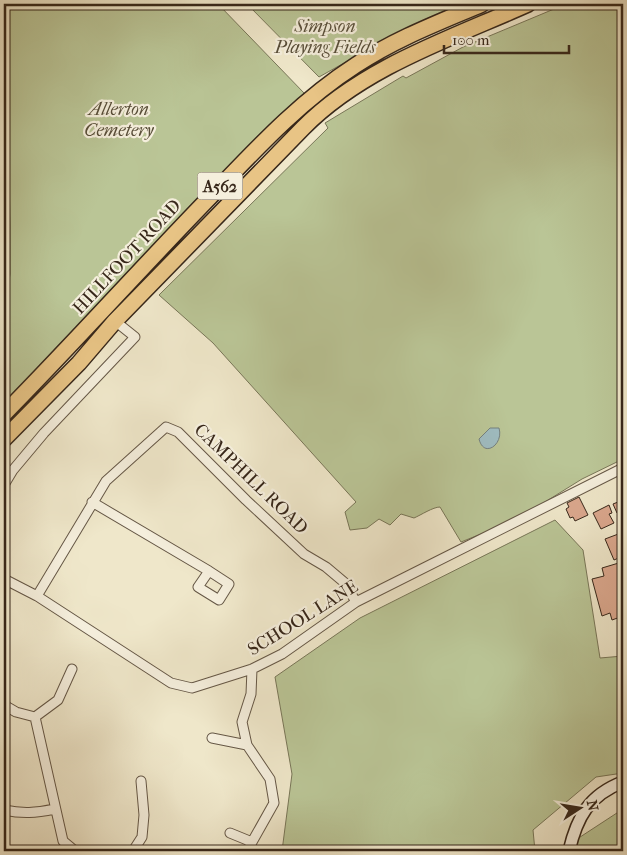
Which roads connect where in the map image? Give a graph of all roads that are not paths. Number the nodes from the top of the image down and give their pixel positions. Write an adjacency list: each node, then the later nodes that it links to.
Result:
1 (482, 4): 3 (highway, HILLFOOT ROAD / A562)
2 (528, 4): 4 (highway, HILLFOOT ROAD / A562)
3 (310, 98): 4 (street); 6 (highway, HILLFOOT ROAD / A562)
4 (321, 112): 5 (highway, HILLFOOT ROAD / A562)
5 (115, 321): 7 (highway, HILLFOOT ROAD / A562); 9 (street, HILLFOOT ROAD)
6 (4, 414)
7 (4, 439)
8 (623, 468): 14 (street, SCHOOL LANE)
9 (4, 484)
10 (92, 502): 11 (street); 13 (street, CAMPHILL ROAD); 14 (street, CAMPHILL ROAD)
11 (209, 571)
12 (4, 578): 13 (street, SCHOOL LANE)
13 (37, 596): 16 (street, SCHOOL LANE)
14 (356, 602): 16 (street, SCHOOL LANE)
15 (72, 669): 18 (street)
16 (252, 669): 20 (street)
17 (4, 704): 18 (street)
18 (35, 717): 23 (street)
19 (212, 738): 20 (street)
20 (247, 745): 26 (street)
21 (141, 781): 28 (street)
22 (623, 782): 30 (street)
23 (55, 809): 24 (street); 27 (street)
24 (4, 810)
25 (230, 833): 26 (street)
26 (252, 842): 29 (street)
27 (75, 851)
28 (133, 851)
29 (247, 851)
30 (569, 851)

